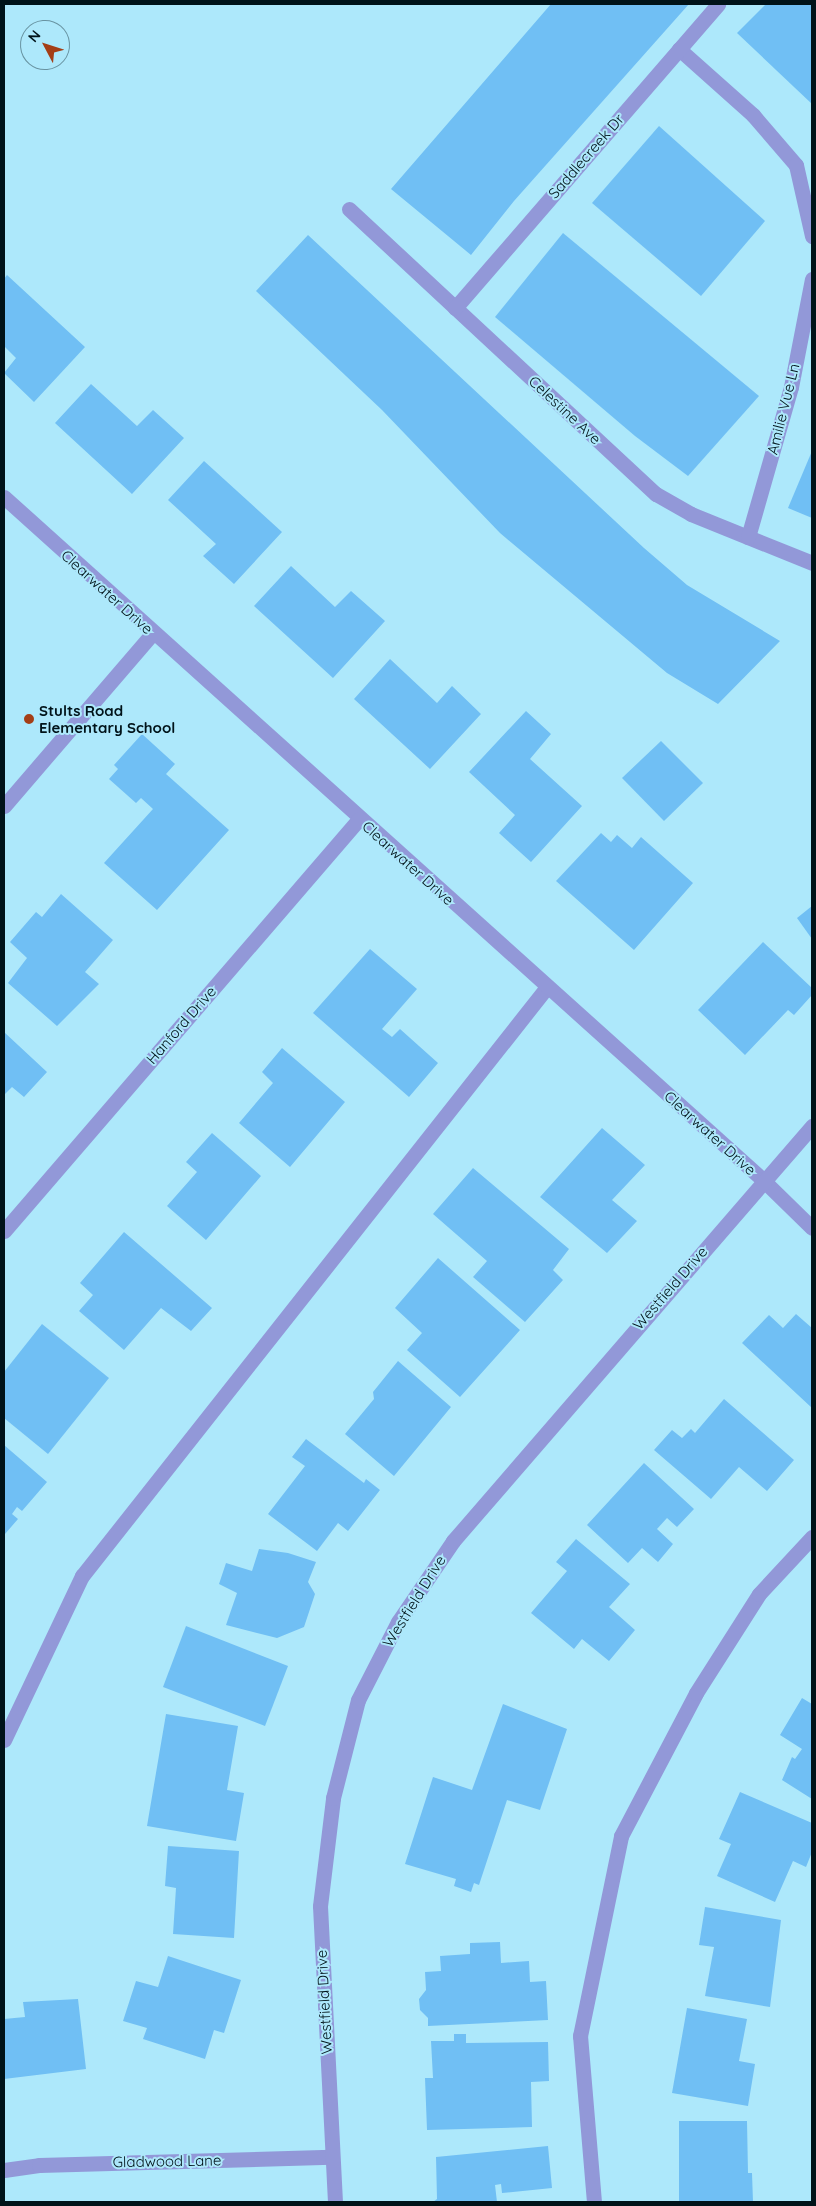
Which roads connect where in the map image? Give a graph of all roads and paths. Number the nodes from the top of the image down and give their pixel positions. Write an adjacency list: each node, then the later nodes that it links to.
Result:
1 (718, 4): 2 (street, Saddlecreek Dr)
2 (679, 49): 4 (street); 6 (street, Saddlecreek Dr)
3 (349, 209): 6 (street, Celestine Ave)
4 (812, 236)
5 (812, 280): 8 (street, Amilie Vue Ln)
6 (455, 308): 8 (street, Celestine Ave)
7 (4, 497): 10 (street, Clearwater Drive)
8 (748, 537): 9 (street, Celestine Ave)
9 (812, 563)
10 (153, 633): 11 (street); 12 (street, Clearwater Drive)
11 (4, 806)
12 (358, 819): 13 (street, Clearwater Drive); 17 (street, Hanford Drive)
13 (547, 987): 15 (street, Clearwater Drive); 19 (street)
14 (812, 1126): 15 (street, Westfield Drive)
15 (762, 1179): 16 (street, Clearwater Drive); 20 (street, Westfield Drive)
16 (812, 1228)
17 (4, 1231)
18 (812, 1537): 23 (street)
19 (4, 1740)
20 (331, 2157): 21 (street, Gladwood Lane); 22 (street, Westfield Drive)
21 (4, 2170)
22 (334, 2202)
23 (594, 2202)

